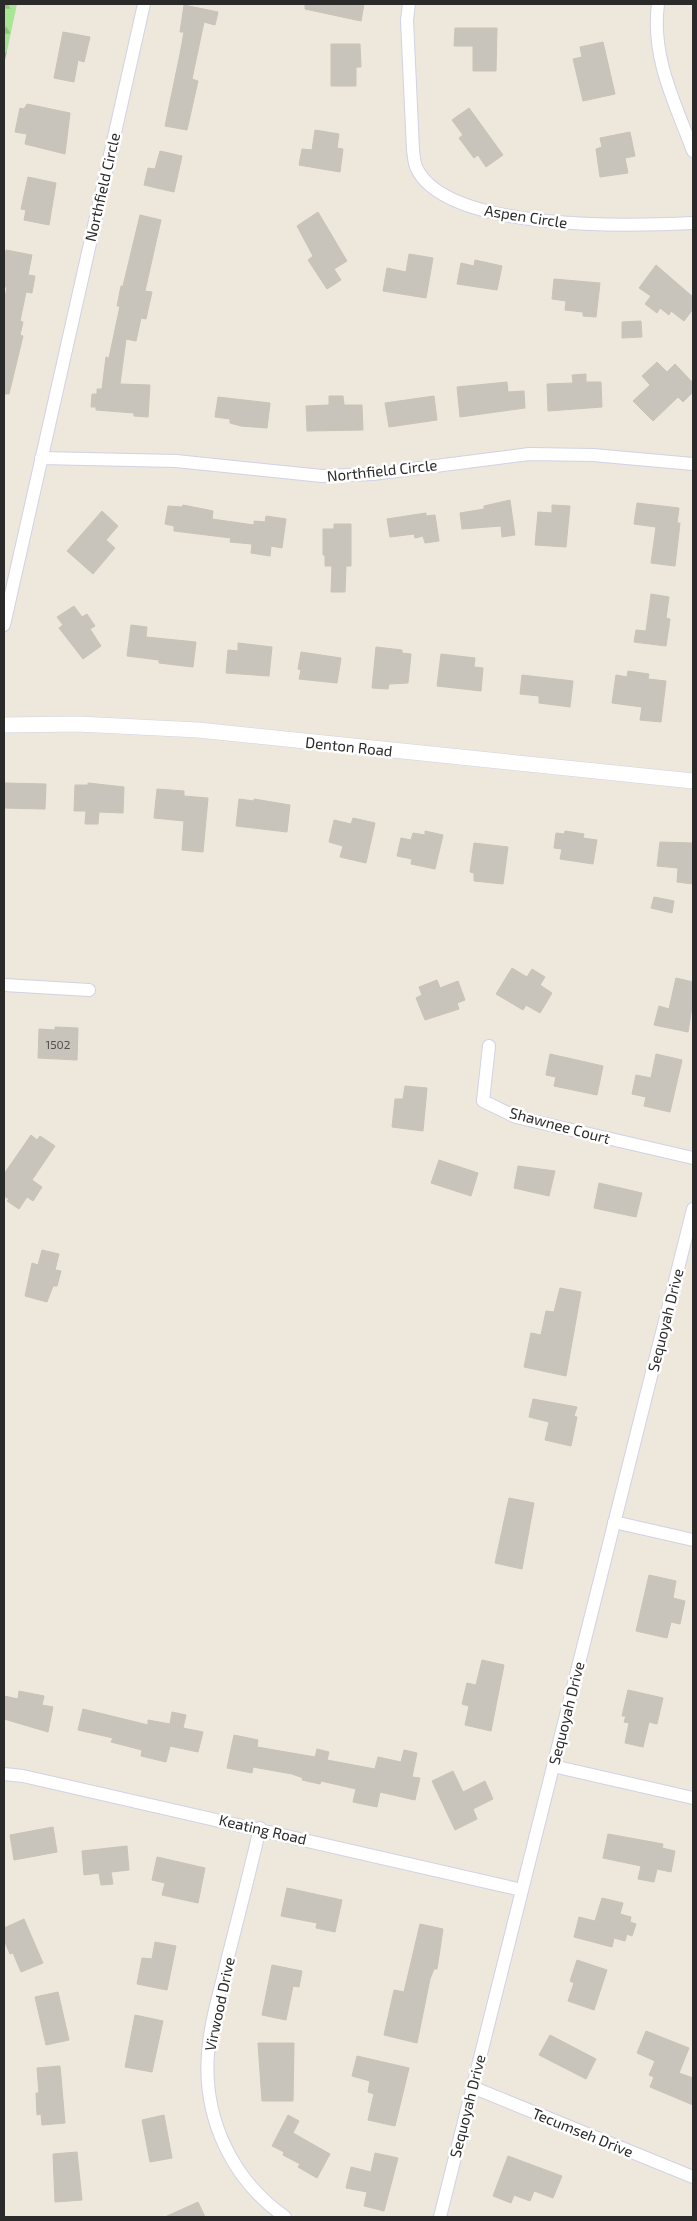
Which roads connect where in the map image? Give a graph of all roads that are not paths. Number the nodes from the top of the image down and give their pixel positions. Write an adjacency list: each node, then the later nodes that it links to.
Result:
1 (144, 4): 6 (street, Northfield Circle)
2 (409, 4): 5 (street, Aspen Circle)
3 (658, 4): 4 (street)
4 (693, 151)
5 (693, 223)
6 (41, 458): 7 (street, Northfield Circle); 8 (street, Northfield Circle)
7 (693, 464)
8 (4, 625)
9 (4, 725): 10 (street, Denton Road)
10 (693, 781)
11 (4, 985): 12 (street)
12 (89, 990)
13 (489, 1046): 14 (street, Shawnee Court)
14 (693, 1158)
15 (693, 1209): 16 (street, Sequoyah Drive)
16 (614, 1522): 17 (street); 18 (street, Sequoyah Drive)
17 (693, 1540)
18 (553, 1766): 20 (street); 22 (street, Sequoyah Drive)
19 (4, 1774): 21 (street, Keating Road)
20 (693, 1798)
21 (260, 1828): 22 (street, Keating Road); 25 (street, Virwood Drive)
22 (522, 1890): 23 (street, Sequoyah Drive)
23 (472, 2087): 24 (street, Tecumseh Drive); 26 (street, Sequoyah Drive)
24 (693, 2177)
25 (285, 2217)
26 (440, 2217)

